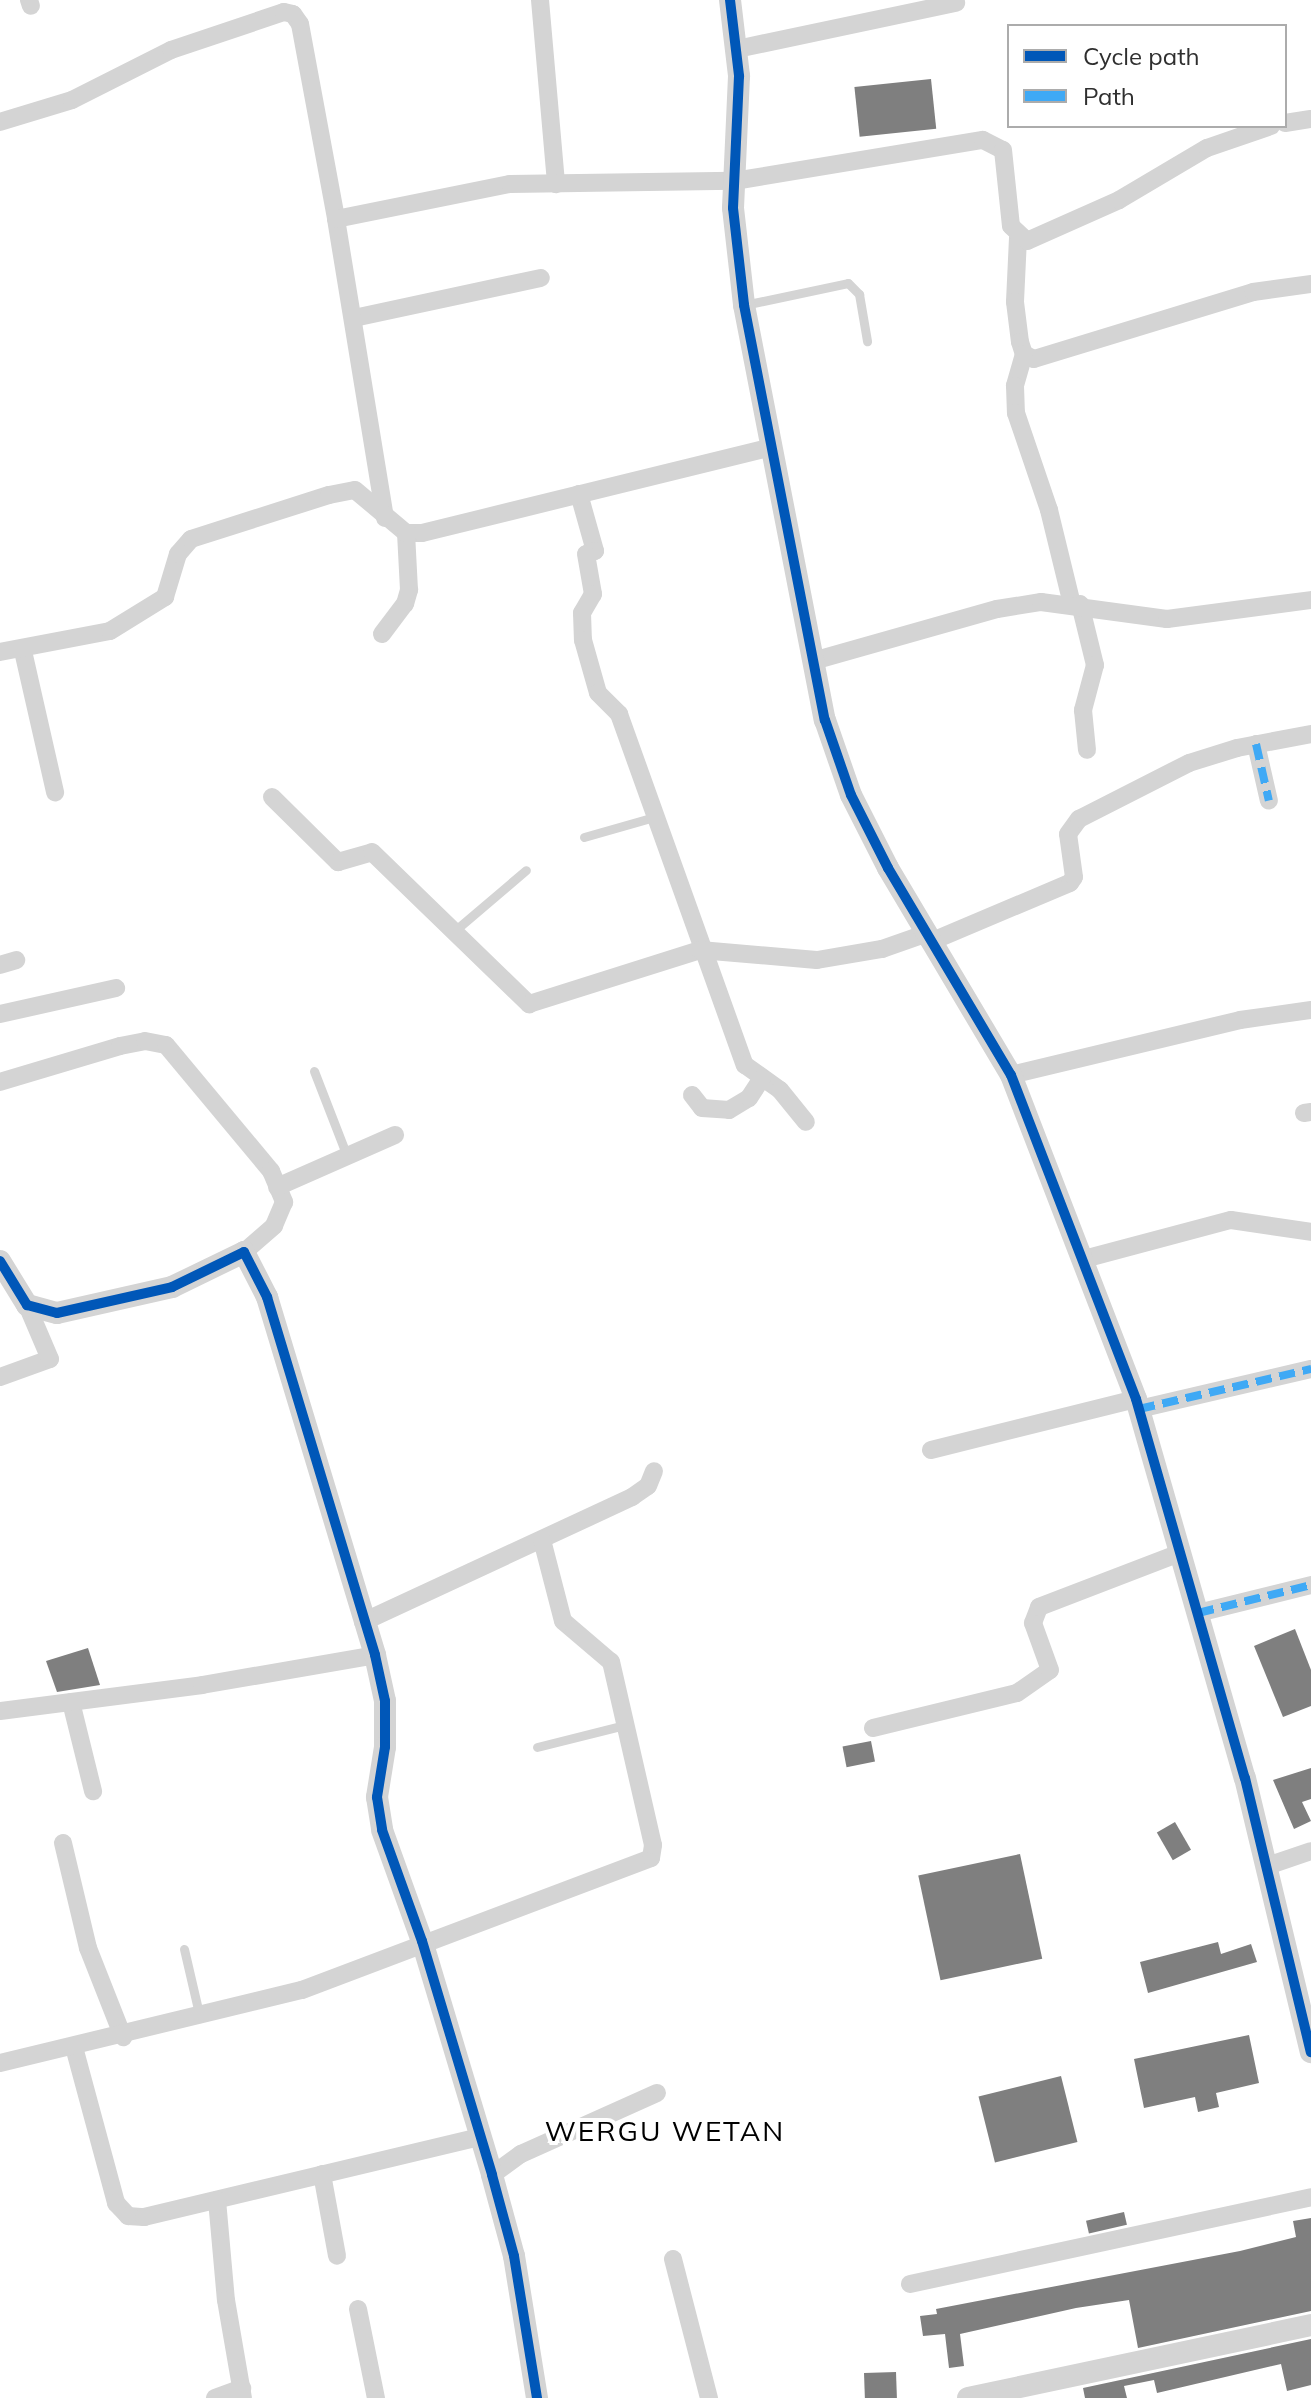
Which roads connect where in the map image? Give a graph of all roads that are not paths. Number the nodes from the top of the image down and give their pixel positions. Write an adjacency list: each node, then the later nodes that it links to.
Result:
1 (540, 0): 11 (street)
2 (730, 0): 5 (street)
3 (956, 3): 5 (street)
4 (294, 7): 7 (street); 12 (street)
5 (737, 49): 10 (street)
6 (1311, 119): 8 (street)
7 (0, 122)
8 (1287, 123)
9 (1265, 128): 13 (street)
10 (734, 181): 11 (street); 13 (street); 16 (street)
11 (556, 184): 12 (street)
12 (336, 219): 17 (street)
13 (1018, 238): 19 (street)
14 (541, 278): 17 (street)
15 (1311, 284): 19 (street)
16 (744, 305): 18 (lane); 20 (street)
17 (354, 318): 22 (street)
18 (867, 341)
19 (1024, 354): 25 (street)
20 (773, 447): 21 (street); 29 (street)
21 (579, 494): 23 (street); 36 (street)
22 (385, 518): 23 (street); 27 (street)
23 (406, 533): 26 (street)
24 (1311, 600): 25 (street)
25 (1076, 604): 29 (street); 32 (street)
26 (382, 634)
27 (23, 651): 28 (street); 33 (street)
28 (0, 652)
29 (813, 661): 40 (street)
30 (1311, 734): 31 (street)
31 (1256, 744): 35 (street); 40 (street)
32 (1087, 750)
33 (55, 792)
34 (272, 797): 39 (street)
35 (1269, 801)
36 (654, 817): 37 (lane); 41 (street)
37 (584, 837)
38 (526, 870): 39 (lane)
39 (452, 933): 41 (street)
40 (927, 938): 41 (street); 46 (street)
41 (700, 950): 47 (street)
42 (116, 988): 44 (street)
43 (1311, 1010): 46 (street)
44 (0, 1014)
45 (314, 1071): 52 (lane)
46 (1011, 1075): 56 (street)
47 (762, 1078): 49 (street); 50 (street)
48 (0, 1082): 53 (street)
49 (692, 1095)
50 (806, 1122)
51 (395, 1135): 52 (street)
52 (347, 1156): 53 (street)
53 (277, 1187): 55 (street)
54 (1311, 1232): 56 (street)
55 (244, 1252): 58 (street); 68 (street)
56 (1084, 1259): 61 (street)
57 (0, 1261): 58 (street)
58 (27, 1305): 60 (street)
59 (1311, 1369): 61 (street)
60 (0, 1377)
61 (1137, 1404): 62 (street); 65 (street)
62 (931, 1450)
63 (654, 1471): 64 (street)
64 (542, 1540): 68 (street); 72 (street)
65 (1180, 1553): 67 (street); 73 (street)
66 (1311, 1585): 67 (street)
67 (1198, 1613): 78 (street)
68 (363, 1622): 69 (street)
69 (375, 1655): 70 (street); 79 (street)
70 (71, 1702): 71 (street); 75 (street)
71 (0, 1711)
72 (625, 1725): 74 (lane); 79 (street)
73 (873, 1728)
74 (537, 1747)
75 (93, 1791)
76 (63, 1843): 82 (street)
77 (1311, 1851): 78 (street)
78 (1267, 1866): 84 (street)
79 (422, 1941): 81 (street); 87 (street)
80 (184, 1949): 81 (lane)
81 (200, 2018): 82 (street)
82 (123, 2037): 83 (street)
83 (74, 2047): 85 (street); 91 (street)
84 (1311, 2052)
85 (0, 2063)
86 (657, 2093): 89 (street)
87 (481, 2137): 88 (street); 89 (street)
88 (322, 2174): 91 (street); 92 (street)
89 (492, 2175): 100 (street)
90 (1311, 2197): 94 (street)
91 (217, 2200): 97 (street)
92 (337, 2256)
93 (673, 2259): 101 (street)
94 (910, 2284)
95 (358, 2309): 99 (street)
96 (1311, 2325): 102 (street)
97 (243, 2393): 98 (street)
98 (215, 2398)
99 (376, 2398)
100 (537, 2398)
101 (709, 2398)
102 (968, 2398)

